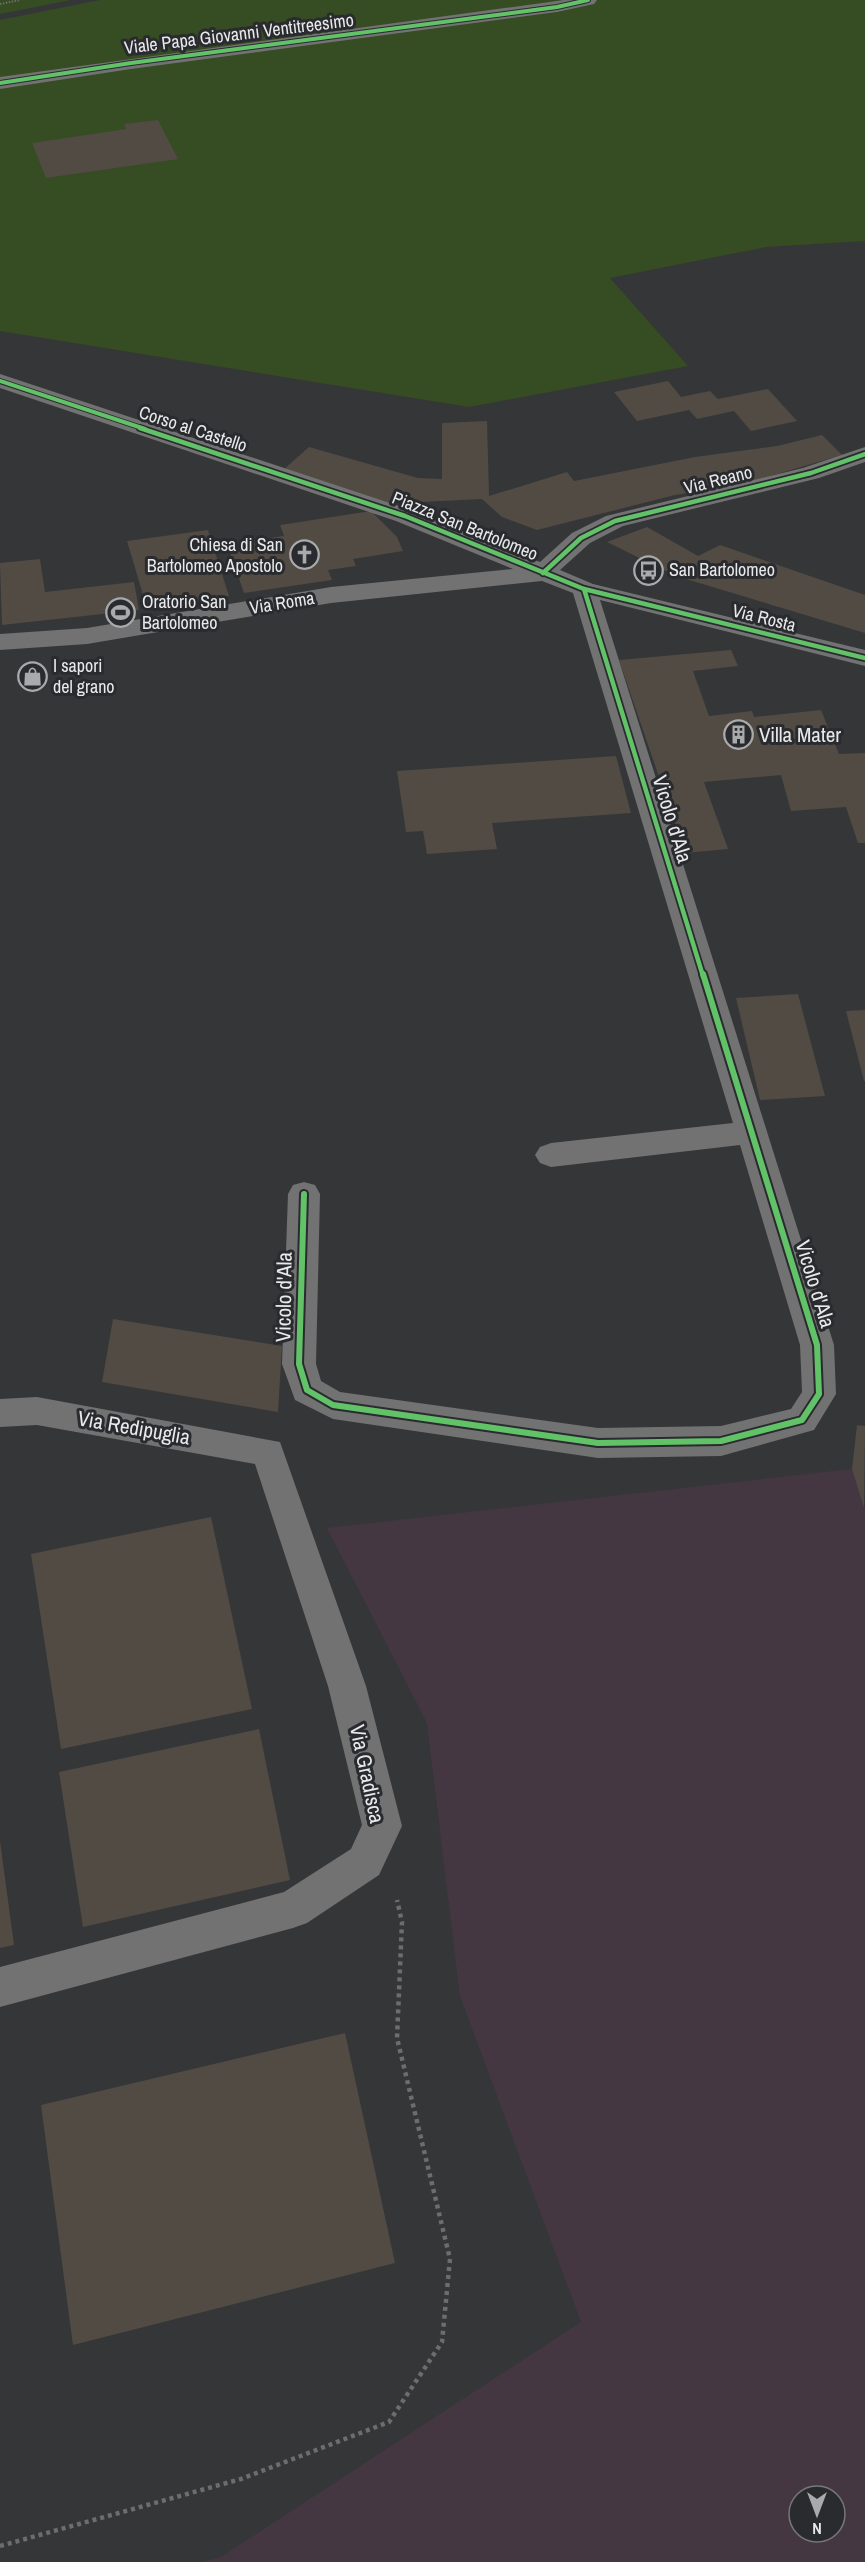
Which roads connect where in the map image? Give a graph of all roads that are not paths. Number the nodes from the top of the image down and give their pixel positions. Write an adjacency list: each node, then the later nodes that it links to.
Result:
1 (588, 0): 2 (street, Viale Papa Giovanni Ventitreesimo)
2 (0, 83)
3 (0, 381): 5 (street, Corso al Castello)
4 (865, 454): 6 (street, Via Reano)
5 (376, 506): 7 (street, Piazza San Bartolomeo)
6 (581, 538): 7 (street, Piazza San Bartolomeo)
7 (543, 573): 8 (street, Piazza San Bartolomeo); 9 (street, Piazza San Bartolomeo)
8 (422, 585): 11 (street, Via Roma)
9 (584, 589): 10 (street, Piazza San Bartolomeo); 13 (street, Vicolo d'Ala)
10 (656, 607): 12 (street, Via Rosta)
11 (0, 642)
12 (865, 658)
13 (752, 1132): 14 (street); 15 (street, Vicolo d'Ala)
14 (551, 1155)
15 (304, 1194)
16 (0, 1413): 17 (street, Via Redipuglia)
17 (268, 1452): 18 (street, Via Gradisca)
18 (0, 1987)

